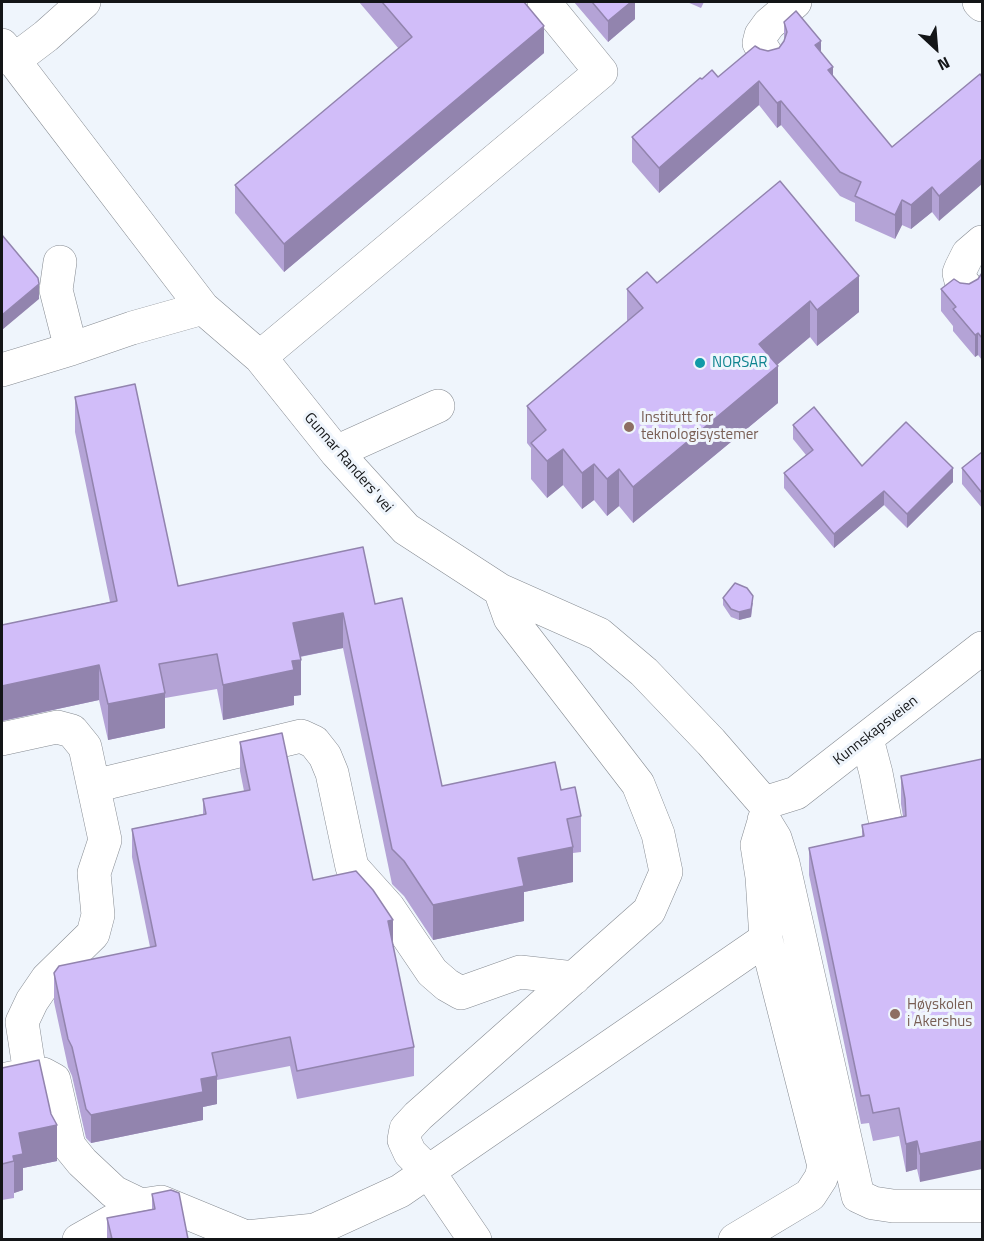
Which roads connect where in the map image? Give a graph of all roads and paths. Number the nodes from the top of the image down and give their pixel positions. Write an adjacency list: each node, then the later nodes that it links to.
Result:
1 (84, 2): 6 (street)
2 (544, 2): 13 (street)
3 (795, 2): 7 (street)
4 (979, 2): 5 (street)
5 (982, 5)
6 (7, 53): 11 (street, Gunnar Randers' vei)
7 (768, 57)
8 (982, 242): 10 (street)
9 (60, 262): 12 (street)
10 (966, 287)
11 (203, 308): 12 (street); 13 (street, Gunnar Randers' vei)
12 (71, 349): 14 (street)
13 (260, 357): 16 (street, Gunnar Randers' vei)
14 (2, 370)
15 (438, 406): 16 (street)
16 (336, 452): 17 (street, Gunnar Randers' vei)
17 (500, 590): 22 (street, Gunnar Randers' vei); 25 (street)
18 (982, 648): 20 (street, Kunnskapsveien)
19 (2, 739): 21 (street)
20 (867, 739): 22 (street, Kunnskapsveien); 23 (street)
21 (94, 786): 25 (street); 26 (street)
22 (764, 812): 24 (street); 29 (street, Gunnar Randers' vei)
23 (887, 830)
24 (766, 939): 27 (street); 33 (street)
25 (574, 978): 27 (street)
26 (16, 1077): 28 (street)
27 (428, 1171): 30 (street); 32 (street)
28 (141, 1205): 30 (street); 31 (street)
29 (982, 1206)
30 (246, 1238)
31 (79, 1239)
32 (475, 1239)
33 (735, 1239)

